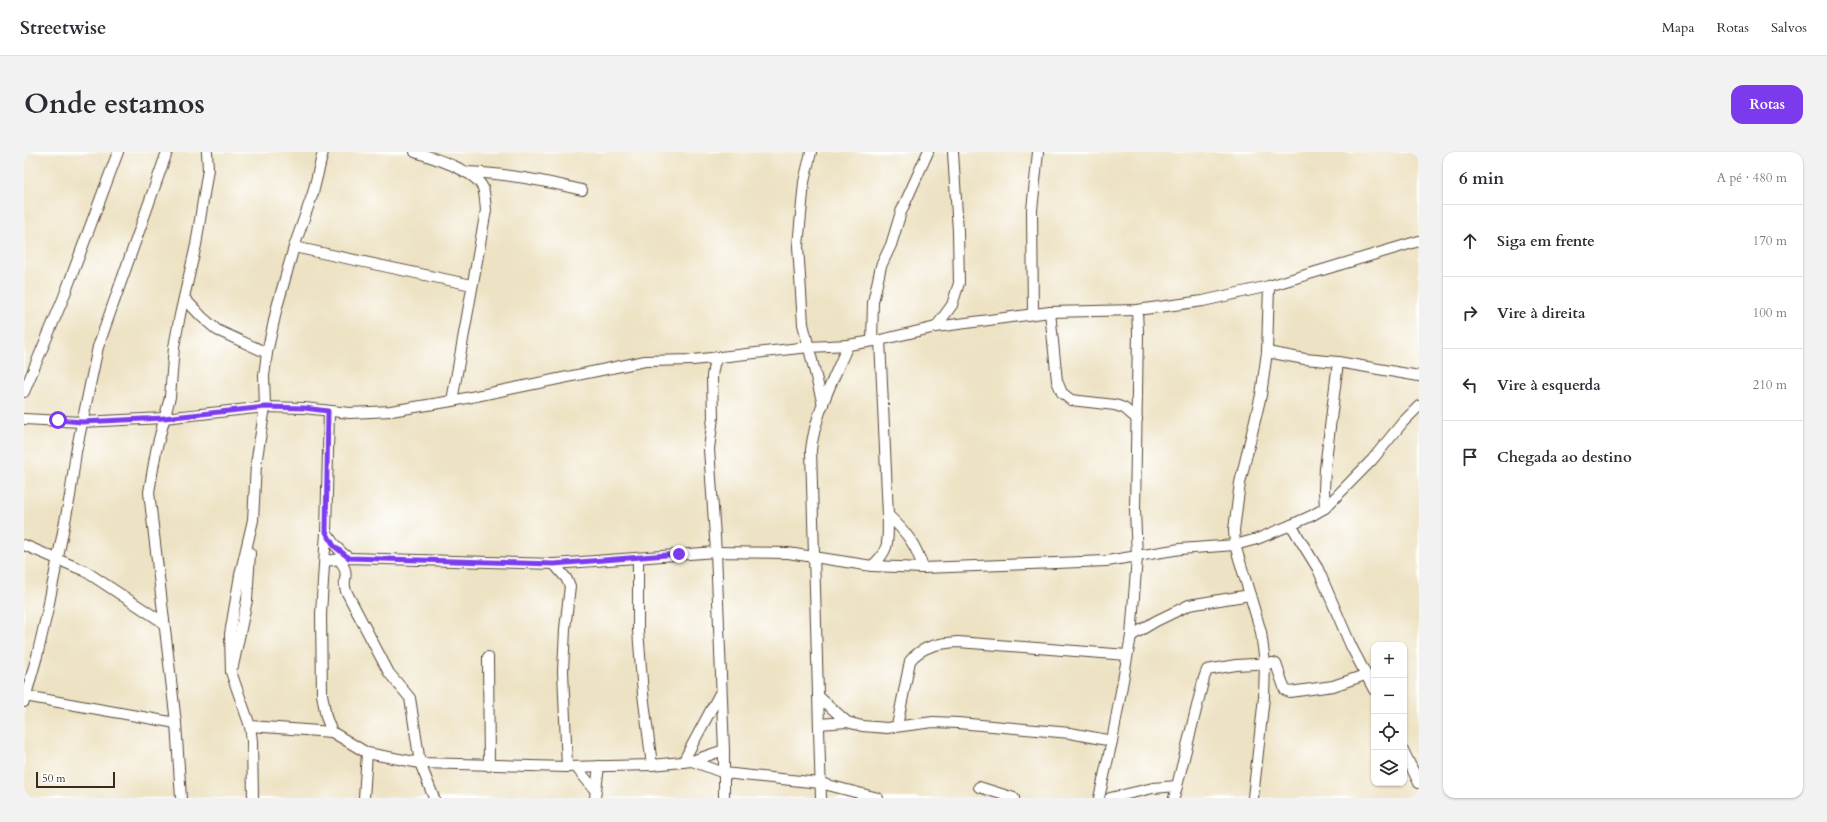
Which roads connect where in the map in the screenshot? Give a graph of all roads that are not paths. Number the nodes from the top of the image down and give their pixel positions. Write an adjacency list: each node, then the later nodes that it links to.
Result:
1 (118, 152): 29 (street)
2 (167, 152): 38 (street)
3 (207, 152): 16 (street)
4 (323, 152): 13 (street)
5 (415, 152): 10 (street)
6 (811, 152): 23 (street)
7 (928, 152): 21 (street)
8 (953, 152): 20 (street)
9 (1038, 152): 19 (street)
10 (464, 172): 11 (street); 14 (street)
11 (582, 190)
12 (1419, 241): 15 (street)
13 (294, 247): 14 (street); 24 (street)
14 (472, 285): 30 (street)
15 (1269, 286): 17 (street); 25 (street)
16 (184, 298): 24 (street); 35 (street)
17 (1137, 310): 18 (street); 37 (street)
18 (1050, 312): 19 (street); 37 (street)
19 (1033, 314): 20 (street)
20 (936, 327): 21 (street)
21 (876, 341): 22 (street); 40 (street)
22 (848, 345): 23 (street); 31 (street)
23 (809, 347): 26 (street); 31 (street)
24 (267, 352): 33 (street)
25 (1267, 352): 27 (street); 44 (street)
26 (718, 357): 30 (street); 45 (street)
27 (1338, 362): 28 (street); 39 (street)
28 (1419, 376)
29 (24, 392)
30 (452, 401): 34 (street)
31 (823, 405): 46 (street)
32 (1419, 406): 39 (street)
33 (265, 407): 34 (street); 35 (street); 69 (street)
34 (328, 411): 42 (street)
35 (164, 418): 38 (street); 56 (street)
36 (24, 419): 38 (street)
37 (1137, 419): 47 (street)
38 (82, 422): 50 (street)
39 (1325, 508): 41 (street)
40 (888, 515): 53 (street); 54 (street)
41 (1291, 525): 44 (street); 61 (street)
42 (326, 532): 48 (street); 51 (street)
43 (24, 545): 50 (street)
44 (1235, 545): 47 (street); 55 (street)
45 (716, 552): 46 (street); 49 (street); 63 (street)
46 (813, 557): 53 (street); 64 (street)
47 (1136, 557): 54 (street); 57 (street)
48 (344, 558): 51 (street); 52 (street); 77 (street)
49 (638, 558): 52 (street); 78 (street)
50 (57, 560): 56 (street); 65 (street)
51 (325, 561): 71 (street)
52 (554, 564): 81 (street)
53 (872, 566): 54 (street)
54 (923, 568)
55 (1250, 595): 57 (street); 60 (street)
56 (164, 623): 67 (street)
57 (1131, 636): 58 (street)
58 (1127, 655): 70 (street); 72 (street)
59 (488, 657): 79 (street)
60 (1265, 663): 61 (street); 85 (street); 99 (street)
61 (1365, 675): 62 (street)
62 (1371, 685)
63 (720, 692): 73 (street); 76 (street)
64 (818, 696): 66 (street); 68 (street)
65 (24, 699): 67 (street)
66 (847, 722): 68 (street); 70 (street)
67 (176, 723): 88 (street)
68 (819, 724): 83 (street)
69 (250, 726): 71 (street); 89 (street)
70 (897, 726): 72 (street)
71 (332, 732): 74 (street)
72 (1112, 741): 96 (street)
73 (724, 750): 76 (street); 82 (street)
74 (367, 753): 77 (street); 90 (street)
75 (1407, 758): 84 (street)
76 (688, 761): 78 (street); 82 (street)
77 (420, 763): 79 (street); 91 (street)
78 (652, 765): 80 (street)
79 (488, 766): 81 (street)
80 (599, 766): 81 (street); 87 (street)
81 (572, 767): 87 (street)
82 (724, 773): 83 (street); 92 (street)
83 (820, 783): 93 (street); 94 (street)
84 (1419, 783)
85 (1177, 786): 97 (street); 98 (street)
86 (979, 787): 95 (street)
87 (595, 794)
88 (181, 798)
89 (253, 798)
90 (364, 798)
91 (434, 798)
92 (724, 798)
93 (821, 798)
94 (878, 798)
95 (1014, 798)
96 (1099, 798)
97 (1110, 798)
98 (1174, 798)
99 (1252, 798)

